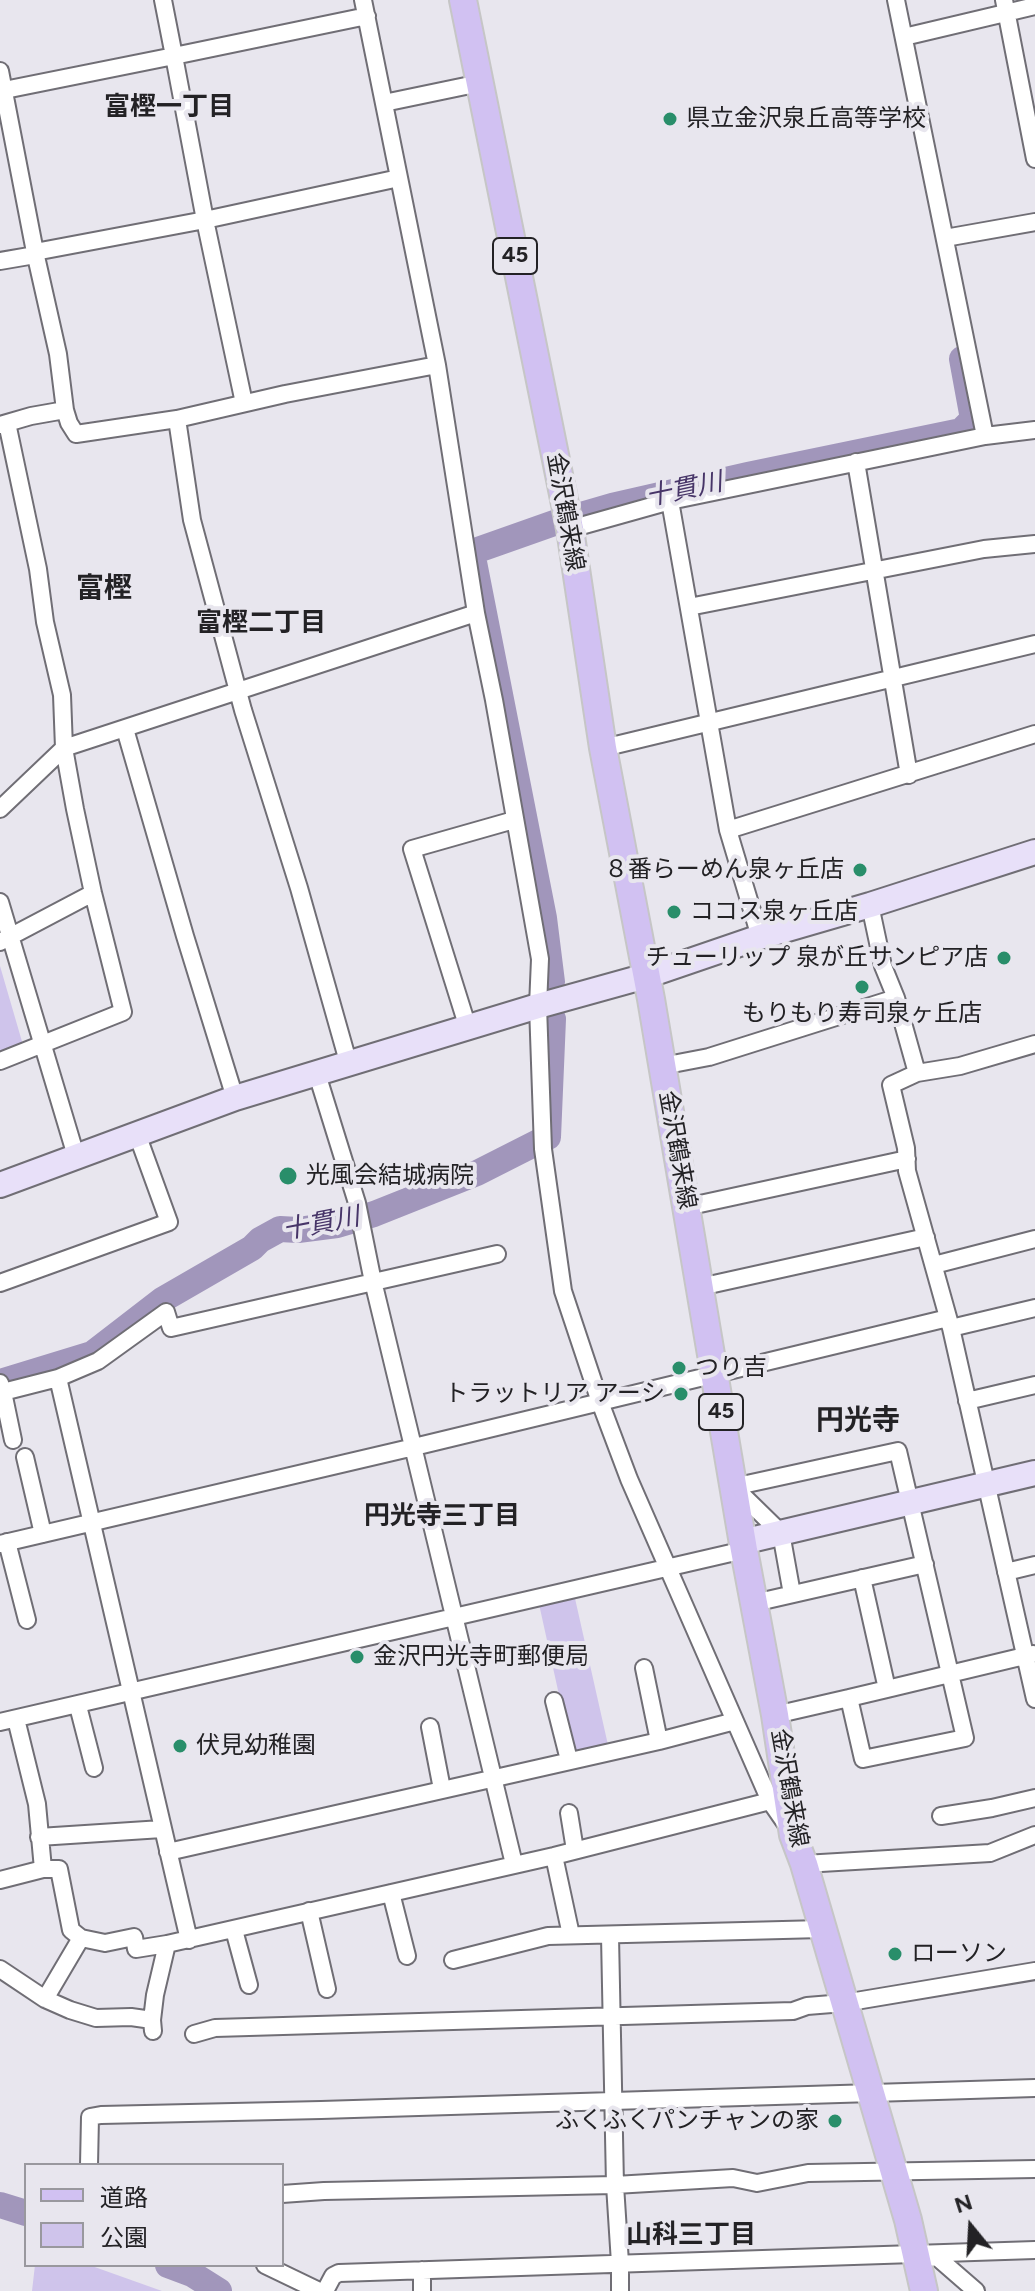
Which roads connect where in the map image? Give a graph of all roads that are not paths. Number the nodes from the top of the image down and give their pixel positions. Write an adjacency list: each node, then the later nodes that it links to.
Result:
1 (163, 0): 8 (street)
2 (463, 0): 10 (main road, 金沢鶴来線 / 45)
3 (896, 0): 7 (street)
4 (1004, 6): 5 (street); 7 (street); 13 (street)
5 (1035, 6)
6 (365, 8): 8 (street); 12 (street)
7 (904, 37): 17 (street)
8 (174, 56): 11 (street); 15 (street)
9 (0, 71): 11 (street)
10 (480, 83): 12 (street); 29 (main road, 金沢鶴来線 / 45)
11 (2, 90): 18 (street)
12 (384, 103): 14 (street)
13 (1035, 159)
14 (399, 178): 15 (street); 20 (street)
15 (205, 220): 18 (street); 21 (street)
16 (1035, 222): 17 (street)
17 (945, 238): 26 (street)
18 (35, 253): 19 (street); 22 (street)
19 (0, 261)
20 (437, 365): 21 (street); 33 (street)
21 (244, 403): 23 (street)
22 (65, 410): 23 (street); 24 (street)
23 (177, 419): 36 (street)
24 (3, 424): 40 (street)
25 (1035, 430): 26 (street)
26 (985, 436): 27 (street)
27 (856, 462): 28 (street); 31 (street)
28 (670, 501): 29 (street); 32 (street)
29 (568, 521): 41 (main road, 金沢鶴来線 / 45)
30 (1035, 544): 31 (street)
31 (874, 572): 32 (street); 35 (street)
32 (689, 607): 37 (street)
33 (476, 613): 36 (street); 44 (street)
34 (1035, 644): 35 (street)
35 (892, 678): 37 (street); 42 (street)
36 (239, 692): 38 (street); 59 (street)
37 (710, 722): 41 (street); 45 (street)
38 (125, 729): 40 (street); 63 (street)
39 (1035, 734): 42 (street)
40 (64, 748): 43 (street); 47 (street)
41 (603, 748): 52 (main road, 金沢鶴来線 / 45)
42 (909, 775): 45 (street)
43 (0, 809)
44 (514, 820): 54 (street); 55 (street)
45 (728, 830): 50 (street)
46 (1035, 852): 49 (street)
47 (93, 893): 51 (street); 57 (street)
48 (0, 902): 51 (street)
49 (870, 905): 50 (street); 53 (street)
50 (760, 937): 52 (street)
51 (5, 939): 57 (street)
52 (646, 976): 54 (street); 60 (main road, 金沢鶴来線 / 45)
53 (896, 998): 60 (street); 61 (street)
54 (538, 1006): 55 (street); 83 (street)
55 (468, 1028): 59 (street)
56 (1035, 1044): 61 (street)
57 (42, 1045): 58 (street); 65 (street)
58 (0, 1061)
59 (349, 1065): 62 (street)
60 (662, 1066): 68 (main road, 金沢鶴来線 / 45)
61 (917, 1073): 66 (street)
62 (317, 1074): 63 (street); 73 (street)
63 (235, 1098): 64 (street)
64 (137, 1134): 65 (street); 74 (street)
65 (76, 1156): 67 (street)
66 (907, 1159): 68 (street); 69 (street)
67 (0, 1185)
68 (686, 1207): 75 (main road, 金沢鶴来線 / 45)
69 (926, 1237): 72 (street); 75 (street)
70 (1035, 1239): 72 (street)
71 (497, 1254): 73 (street)
72 (934, 1265): 77 (street)
73 (374, 1281): 79 (street); 85 (street)
74 (0, 1283)
75 (700, 1287): 78 (main road, 金沢鶴来線 / 45)
76 (1035, 1308): 77 (street)
77 (950, 1323): 78 (street); 82 (street)
78 (715, 1373): 83 (street); 89 (main road, 金沢鶴来線 / 45)
79 (58, 1378): 81 (street); 91 (street)
80 (1035, 1385): 82 (street)
81 (1, 1388): 84 (street)
82 (967, 1401): 88 (street)
83 (600, 1402): 85 (street); 98 (street)
84 (13, 1440)
85 (414, 1447): 91 (street); 103 (street)
86 (25, 1457): 93 (street)
87 (1035, 1473): 88 (street)
88 (986, 1485): 90 (street); 99 (street)
89 (733, 1487): 90 (street); 92 (street); 95 (main road, 金沢鶴来線 / 45)
90 (911, 1502): 92 (street); 96 (street)
91 (92, 1523): 93 (street); 109 (street)
92 (781, 1533): 95 (street); 101 (street)
93 (43, 1534): 94 (street)
94 (4, 1543): 104 (street)
95 (743, 1546): 98 (street); 102 (main road, 金沢鶴来線 / 45)
96 (925, 1564): 100 (street); 107 (street)
97 (1035, 1565): 99 (street)
98 (668, 1567): 103 (street); 116 (street)
99 (1006, 1572): 105 (street)
100 (862, 1578): 101 (street); 108 (street)
101 (792, 1594): 102 (street)
102 (754, 1603): 114 (main road, 金沢鶴来線 / 45)
103 (456, 1618): 109 (street); 121 (street)
104 (27, 1620)
105 (1030, 1654): 107 (street); 111 (street)
106 (644, 1668): 118 (street)
107 (950, 1673): 108 (street); 110 (street)
108 (887, 1689): 110 (street)
109 (130, 1693): 113 (street); 127 (street)
110 (849, 1698): 114 (street)
111 (1035, 1699)
112 (554, 1701): 119 (street)
113 (78, 1706): 115 (street); 120 (street)
114 (775, 1715): 128 (main road, 金沢鶴来線 / 45)
115 (8, 1721): 130 (street)
116 (735, 1721): 118 (street); 124 (street)
117 (430, 1727): 122 (street)
118 (659, 1741): 119 (street)
119 (569, 1760): 121 (street)
120 (94, 1768)
121 (494, 1779): 122 (street); 134 (street)
122 (442, 1789): 132 (street)
123 (1035, 1798): 126 (street)
124 (770, 1801): 128 (street); 131 (street)
125 (569, 1813): 131 (street)
126 (941, 1816)
127 (162, 1829): 130 (street); 132 (street)
128 (793, 1835): 135 (main road, 金沢鶴来線 / 45)
129 (1035, 1835): 135 (street)
130 (39, 1837): 136 (street)
131 (575, 1850): 133 (street)
132 (168, 1852): 145 (street)
133 (554, 1856): 134 (street); 142 (street)
134 (514, 1864): 138 (street)
135 (804, 1864): 140 (main road, 金沢鶴来線 / 45)
136 (43, 1869): 137 (street); 144 (street)
137 (0, 1880)
138 (391, 1893): 139 (street); 147 (street)
139 (309, 1911): 141 (street); 152 (street)
140 (822, 1929): 143 (street); 154 (main road, 金沢鶴来線 / 45)
141 (234, 1930): 145 (street); 151 (street)
142 (571, 1935): 143 (street); 148 (street)
143 (610, 1936): 155 (street)
144 (81, 1938): 146 (street); 153 (street)
145 (189, 1940): 146 (street)
146 (167, 1944): 153 (street)
147 (407, 1956)
148 (453, 1960)
149 (0, 1969): 153 (street)
150 (1035, 1971): 154 (street)
151 (249, 1985)
152 (327, 1989)
153 (45, 1999)
154 (844, 2003): 155 (street); 158 (main road, 金沢鶴来線 / 45)
155 (610, 2017): 156 (street); 159 (street)
156 (194, 2034)
157 (1035, 2088): 158 (street)
158 (870, 2093): 159 (street); 162 (main road, 金沢鶴来線 / 45)
159 (614, 2100): 160 (street); 163 (street)
160 (89, 2163)
161 (1035, 2169): 162 (street)
162 (893, 2172): 163 (street); 166 (main road, 金沢鶴来線 / 45)
163 (615, 2185): 164 (street); 167 (street)
164 (284, 2194)
165 (1035, 2250): 166 (street)
166 (916, 2255): 167 (street); 174 (main road, 金沢鶴来線 / 45); 175 (street)
167 (620, 2263): 169 (street); 173 (street)
168 (269, 2267): 170 (street)
169 (422, 2270): 171 (street); 172 (street)
170 (319, 2291)
171 (325, 2291)
172 (422, 2291)
173 (620, 2291)
174 (924, 2291)
175 (976, 2291)

